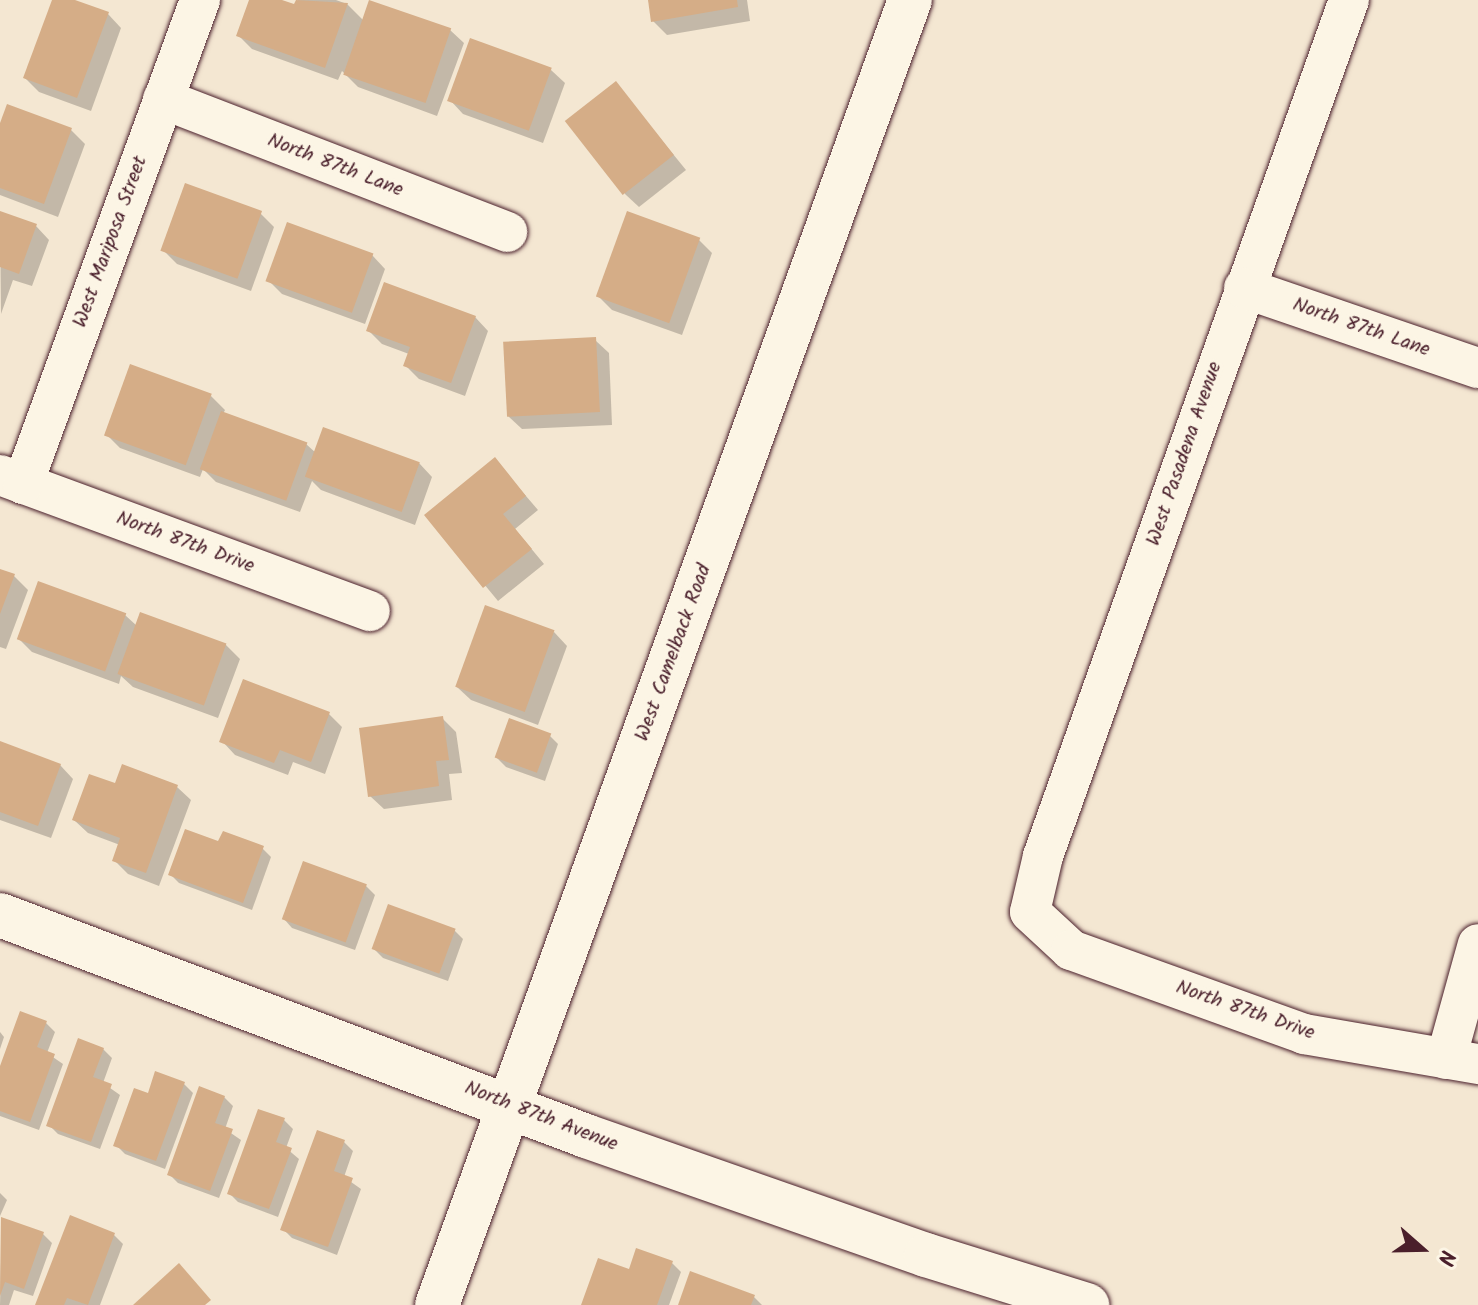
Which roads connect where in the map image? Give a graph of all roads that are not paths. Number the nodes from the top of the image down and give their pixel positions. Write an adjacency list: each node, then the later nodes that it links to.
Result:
1 (200, 0): 4 (street, West Mariposa Street)
2 (910, 0): 14 (main road, West Camelback Road)
3 (1349, 0): 6 (street, West Pasadena Avenue)
4 (163, 99): 5 (street, North 87th Lane); 8 (street, West Mariposa Street)
5 (507, 232)
6 (1244, 288): 7 (street, North 87th Lane); 10 (street, West Pasadena Avenue)
7 (1478, 368)
8 (12, 479): 9 (street, North 87th Drive)
9 (370, 611)
10 (1030, 912): 13 (street, North 87th Drive)
11 (0, 915): 14 (main road, North 87th Avenue)
12 (1478, 944): 13 (street)
13 (1462, 1061)
14 (510, 1106): 15 (main road, West Camelback Road); 16 (main road, North 87th Avenue)
15 (437, 1305)
16 (1087, 1305)

